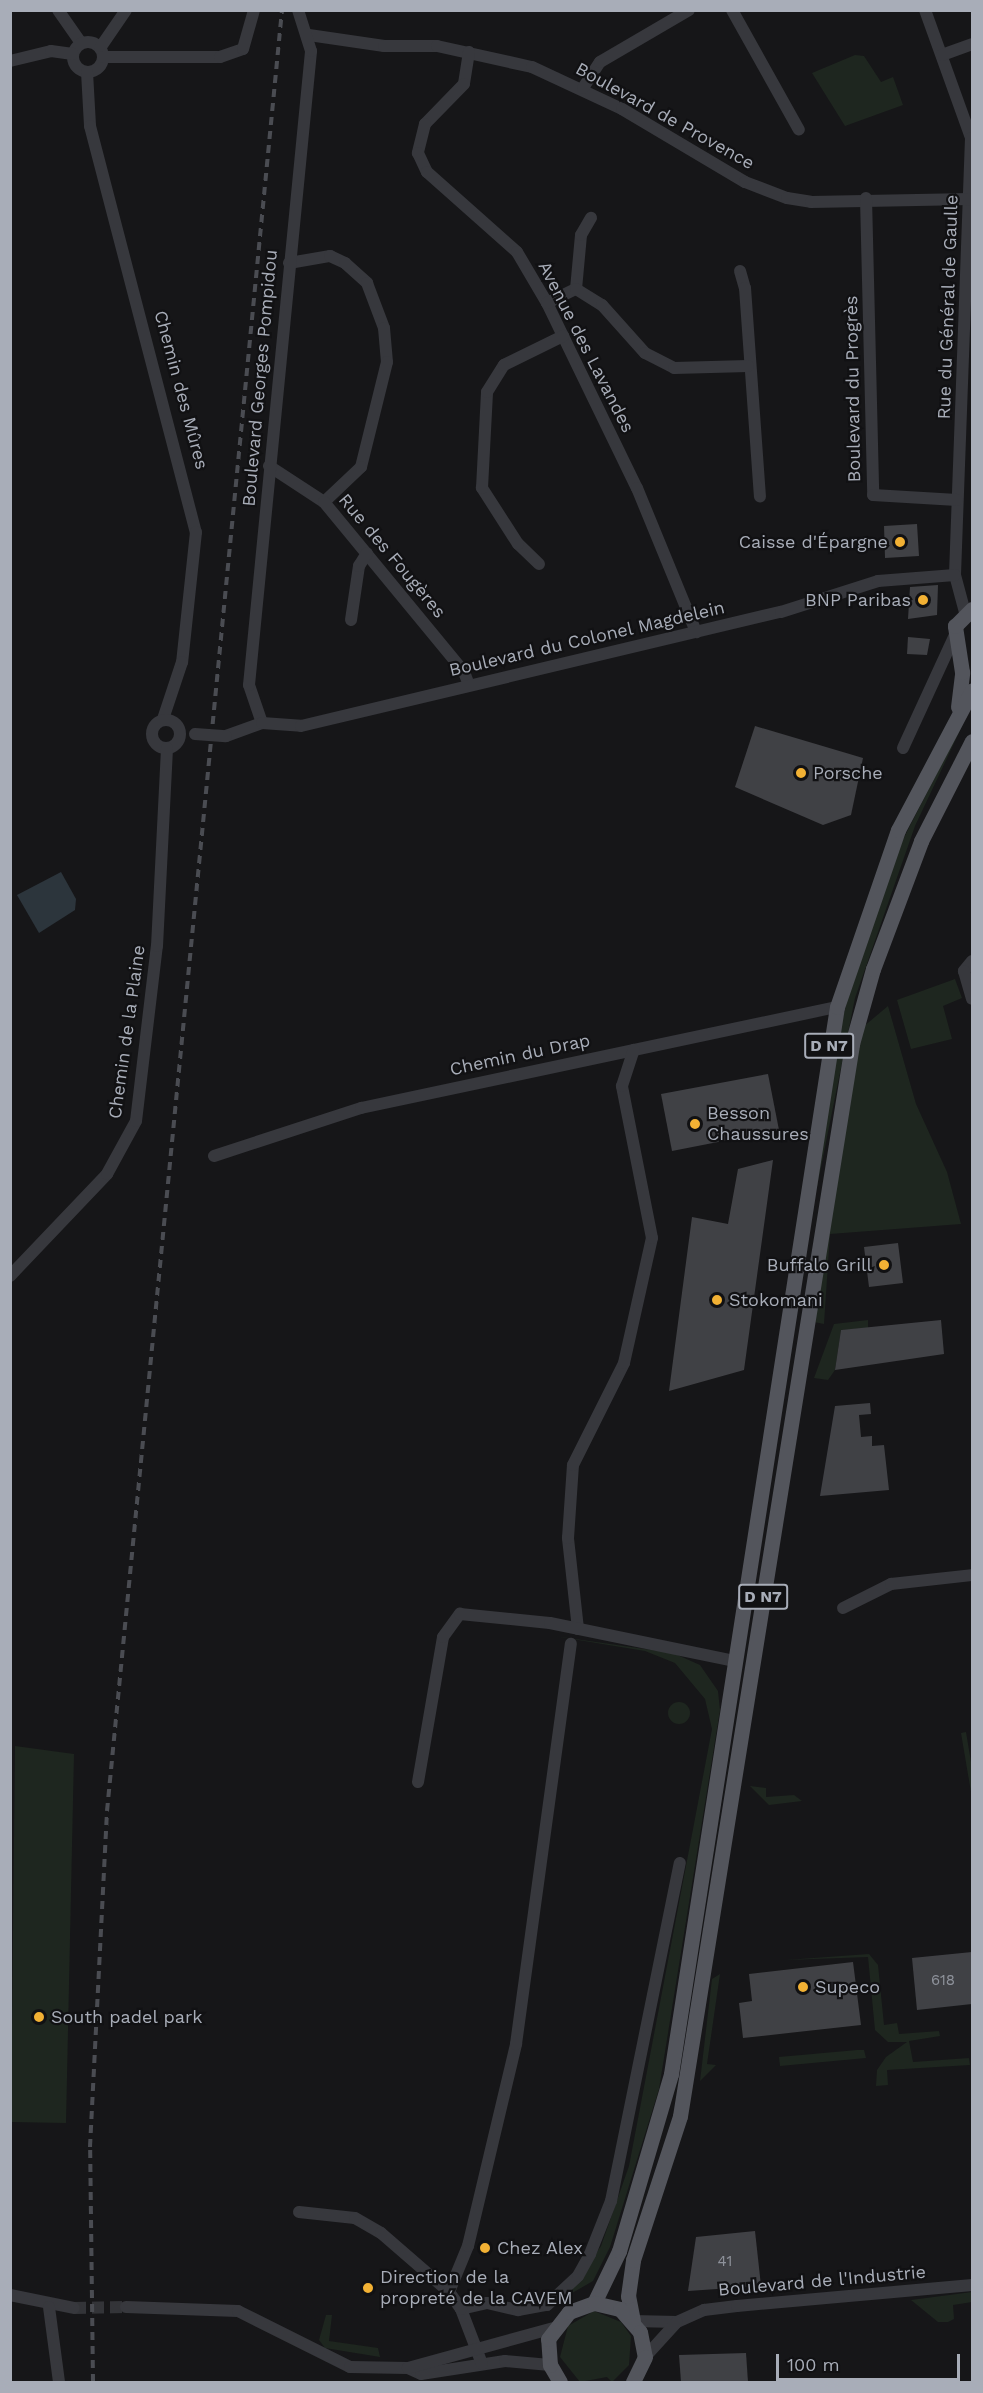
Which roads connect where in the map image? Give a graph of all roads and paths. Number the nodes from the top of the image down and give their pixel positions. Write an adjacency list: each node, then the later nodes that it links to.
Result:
1 (58, 10): 9 (street)
2 (126, 10): 11 (street)
3 (254, 10): 11 (street)
4 (298, 10): 8 (street)
5 (690, 10): 17 (street)
6 (732, 10): 18 (street)
7 (925, 10): 14 (street, Rue du Général de Gaulle)
8 (309, 35): 12 (street, Boulevard de Provence); 23 (street, Boulevard Georges Pompidou)
9 (81, 43): 11 (street); 13 (street)
10 (972, 44): 14 (street)
11 (102, 52): 16 (street)
12 (469, 52): 17 (street, Boulevard de Provence); 26 (street, Avenue des Lavandes)
13 (73, 54): 15 (street); 16 (street)
14 (942, 55): 20 (street, Rue du Général de Gaulle)
15 (10, 61)
16 (87, 72): 43 (street, Chemin des Mûres)
17 (583, 88): 19 (street, Boulevard de Provence)
18 (799, 130)
19 (866, 198): 20 (street, Boulevard de Provence); 31 (street, Boulevard du Progrès)
20 (970, 199): 22 (street, Rue du Général de Gaulle)
21 (591, 218): 25 (street)
22 (971, 236): 31 (street, Rue du Général de Gaulle)
23 (289, 263): 29 (street, Boulevard Georges Pompidou); 32 (street)
24 (740, 271): 28 (street)
25 (576, 289): 26 (street); 28 (street)
26 (547, 303): 27 (street, Avenue des Lavandes)
27 (562, 336): 34 (street); 38 (street, Avenue des Lavandes)
28 (748, 366): 30 (street)
29 (269, 466): 32 (street, Rue des Fougères); 44 (street, Boulevard Georges Pompidou)
30 (760, 496)
31 (957, 500): 35 (street, Rue du Général de Gaulle)
32 (324, 502): 33 (street, Rue des Fougères)
33 (367, 553): 37 (street); 40 (street, Rue des Fougères)
34 (539, 564)
35 (956, 575): 36 (street, Rue du Général de Gaulle); 38 (street, Boulevard du Colonel Magdelein)
36 (969, 611): 39 (main road)
37 (351, 620)
38 (696, 632): 40 (street, Boulevard du Colonel Magdelein)
39 (962, 643): 42 (main road); 48 (street)
40 (469, 685): 44 (street, Boulevard du Colonel Magdelein)
41 (972, 690): 42 (main road, D N7)
42 (957, 715): 51 (main road, D N7)
43 (163, 720): 45 (street); 47 (street, Chemin des Mûres)
44 (262, 723): 45 (street, Boulevard du Colonel Magdelein, bridge)
45 (180, 733): 47 (street)
46 (972, 741): 71 (main road, D N7)
47 (167, 748): 54 (street, Chemin de la Plaine)
48 (903, 748)
49 (969, 964): 50 (street)
50 (972, 999)
51 (837, 1007): 52 (street, Chemin du Drap); 59 (main road, D N7)
52 (634, 1050): 53 (street, Chemin du Drap); 57 (street)
53 (214, 1156)
54 (10, 1276)
55 (972, 1575): 56 (street)
56 (843, 1608)
57 (578, 1629): 59 (street); 60 (street)
58 (571, 1644): 64 (street)
59 (735, 1661): 66 (main road, D N7)
60 (418, 1782)
61 (680, 1863): 70 (street)
62 (299, 2212): 64 (street)
63 (972, 2285): 72 (street, Boulevard de l'Industrie)
64 (449, 2292): 70 (street)
65 (10, 2295): 67 (street)
66 (594, 2303): 71 (main road); 73 (main road)
67 (48, 2307): 69 (street); 79 (street)
68 (126, 2307): 78 (street)
69 (74, 2308)
70 (461, 2309): 74 (street)
71 (633, 2321): 72 (street, Boulevard de l'Industrie); 75 (main road)
72 (677, 2322): 75 (street)
73 (553, 2328): 74 (street); 77 (main road)
74 (478, 2347): 76 (street); 78 (street)
75 (645, 2357): 81 (main road)
76 (482, 2364): 77 (street); 78 (street)
77 (550, 2365): 80 (main road)
78 (408, 2368)
79 (59, 2382)
80 (560, 2382)
81 (633, 2382)

